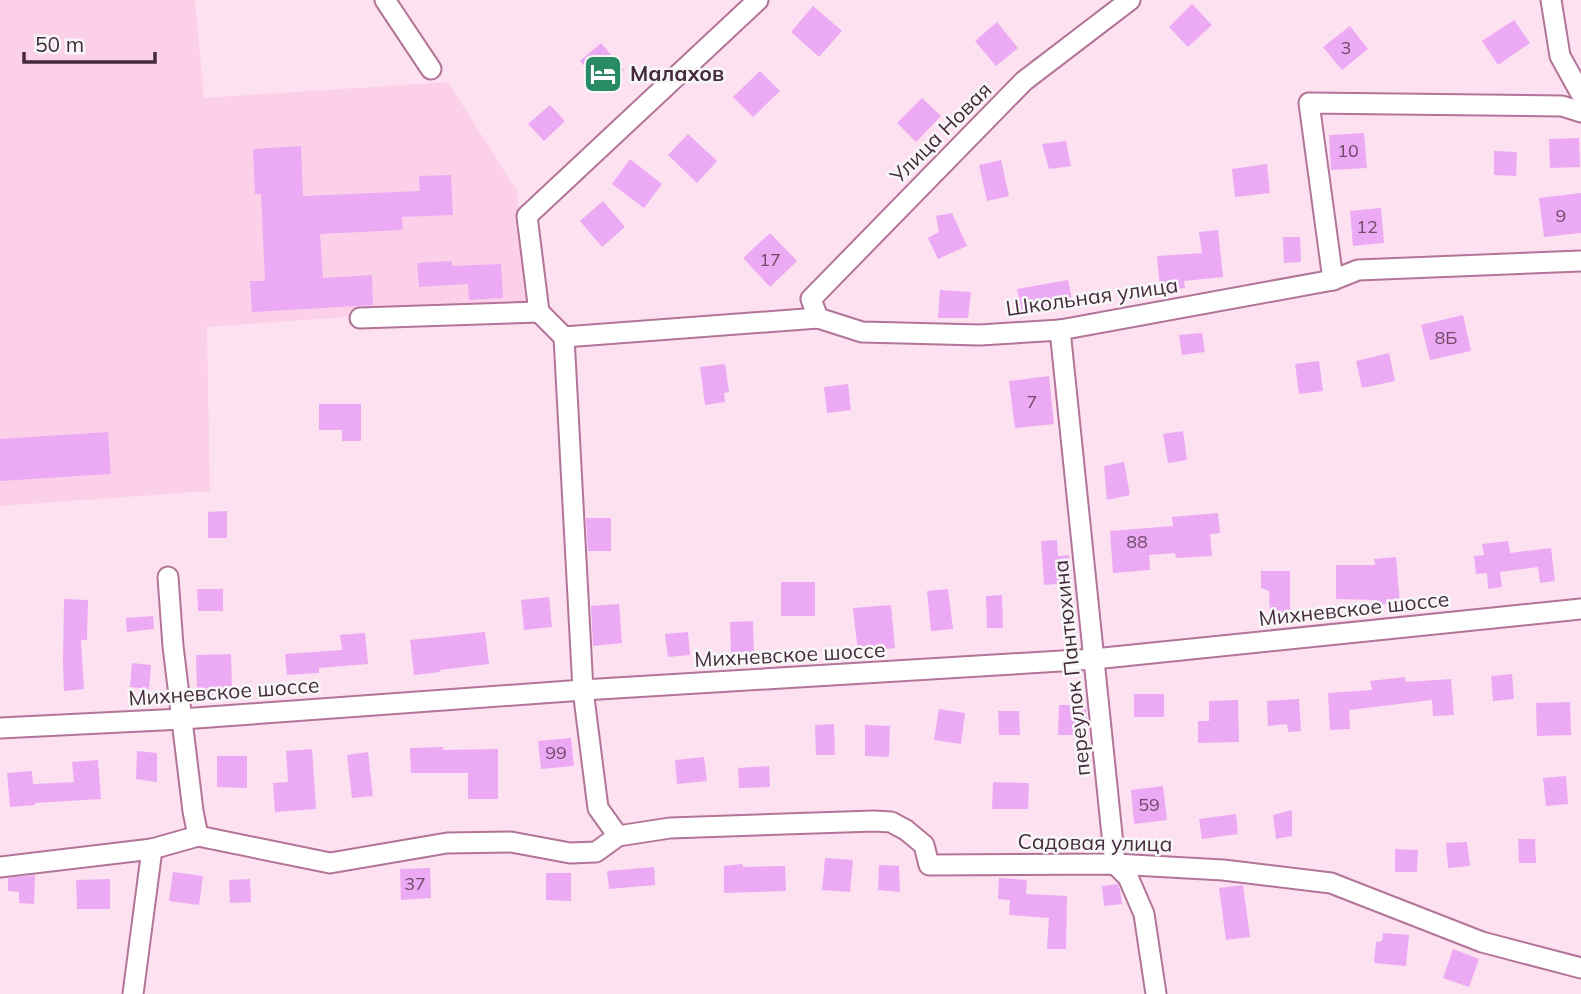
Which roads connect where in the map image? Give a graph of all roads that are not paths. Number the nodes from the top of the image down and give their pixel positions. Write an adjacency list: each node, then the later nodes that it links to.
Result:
1 (385, 0): 5 (street)
2 (758, 0): 10 (street)
3 (1130, 0): 12 (street, Улица Новая)
4 (1552, 0): 6 (street)
5 (431, 69)
6 (1581, 94)
7 (1581, 112): 9 (street)
8 (1581, 261): 9 (street, Школьная улица)
9 (1333, 281): 13 (street, Школьная улица)
10 (539, 313): 11 (street); 14 (street)
11 (360, 318)
12 (818, 318): 13 (street, Школьная улица); 14 (street, Школьная улица)
13 (1060, 330): 17 (street, переулок Пантюхина)
14 (564, 337): 18 (street)
15 (168, 578): 19 (street)
16 (1581, 609): 17 (street, Михневское шоссе)
17 (1094, 659): 18 (street, Михневское шоссе); 24 (street, переулок Пантюхина)
18 (583, 690): 19 (street, Михневское шоссе); 22 (street)
19 (181, 719): 20 (street, Михневское шоссе); 21 (street)
20 (0, 728)
21 (198, 836): 22 (street); 23 (street)
22 (618, 836): 24 (street, Садовая улица)
23 (152, 849): 25 (street); 27 (street)
24 (1115, 864): 26 (street, Садовая улица); 28 (street, переулок Пантюхина)
25 (0, 867)
26 (1581, 968)
27 (133, 994)
28 (1156, 994)

